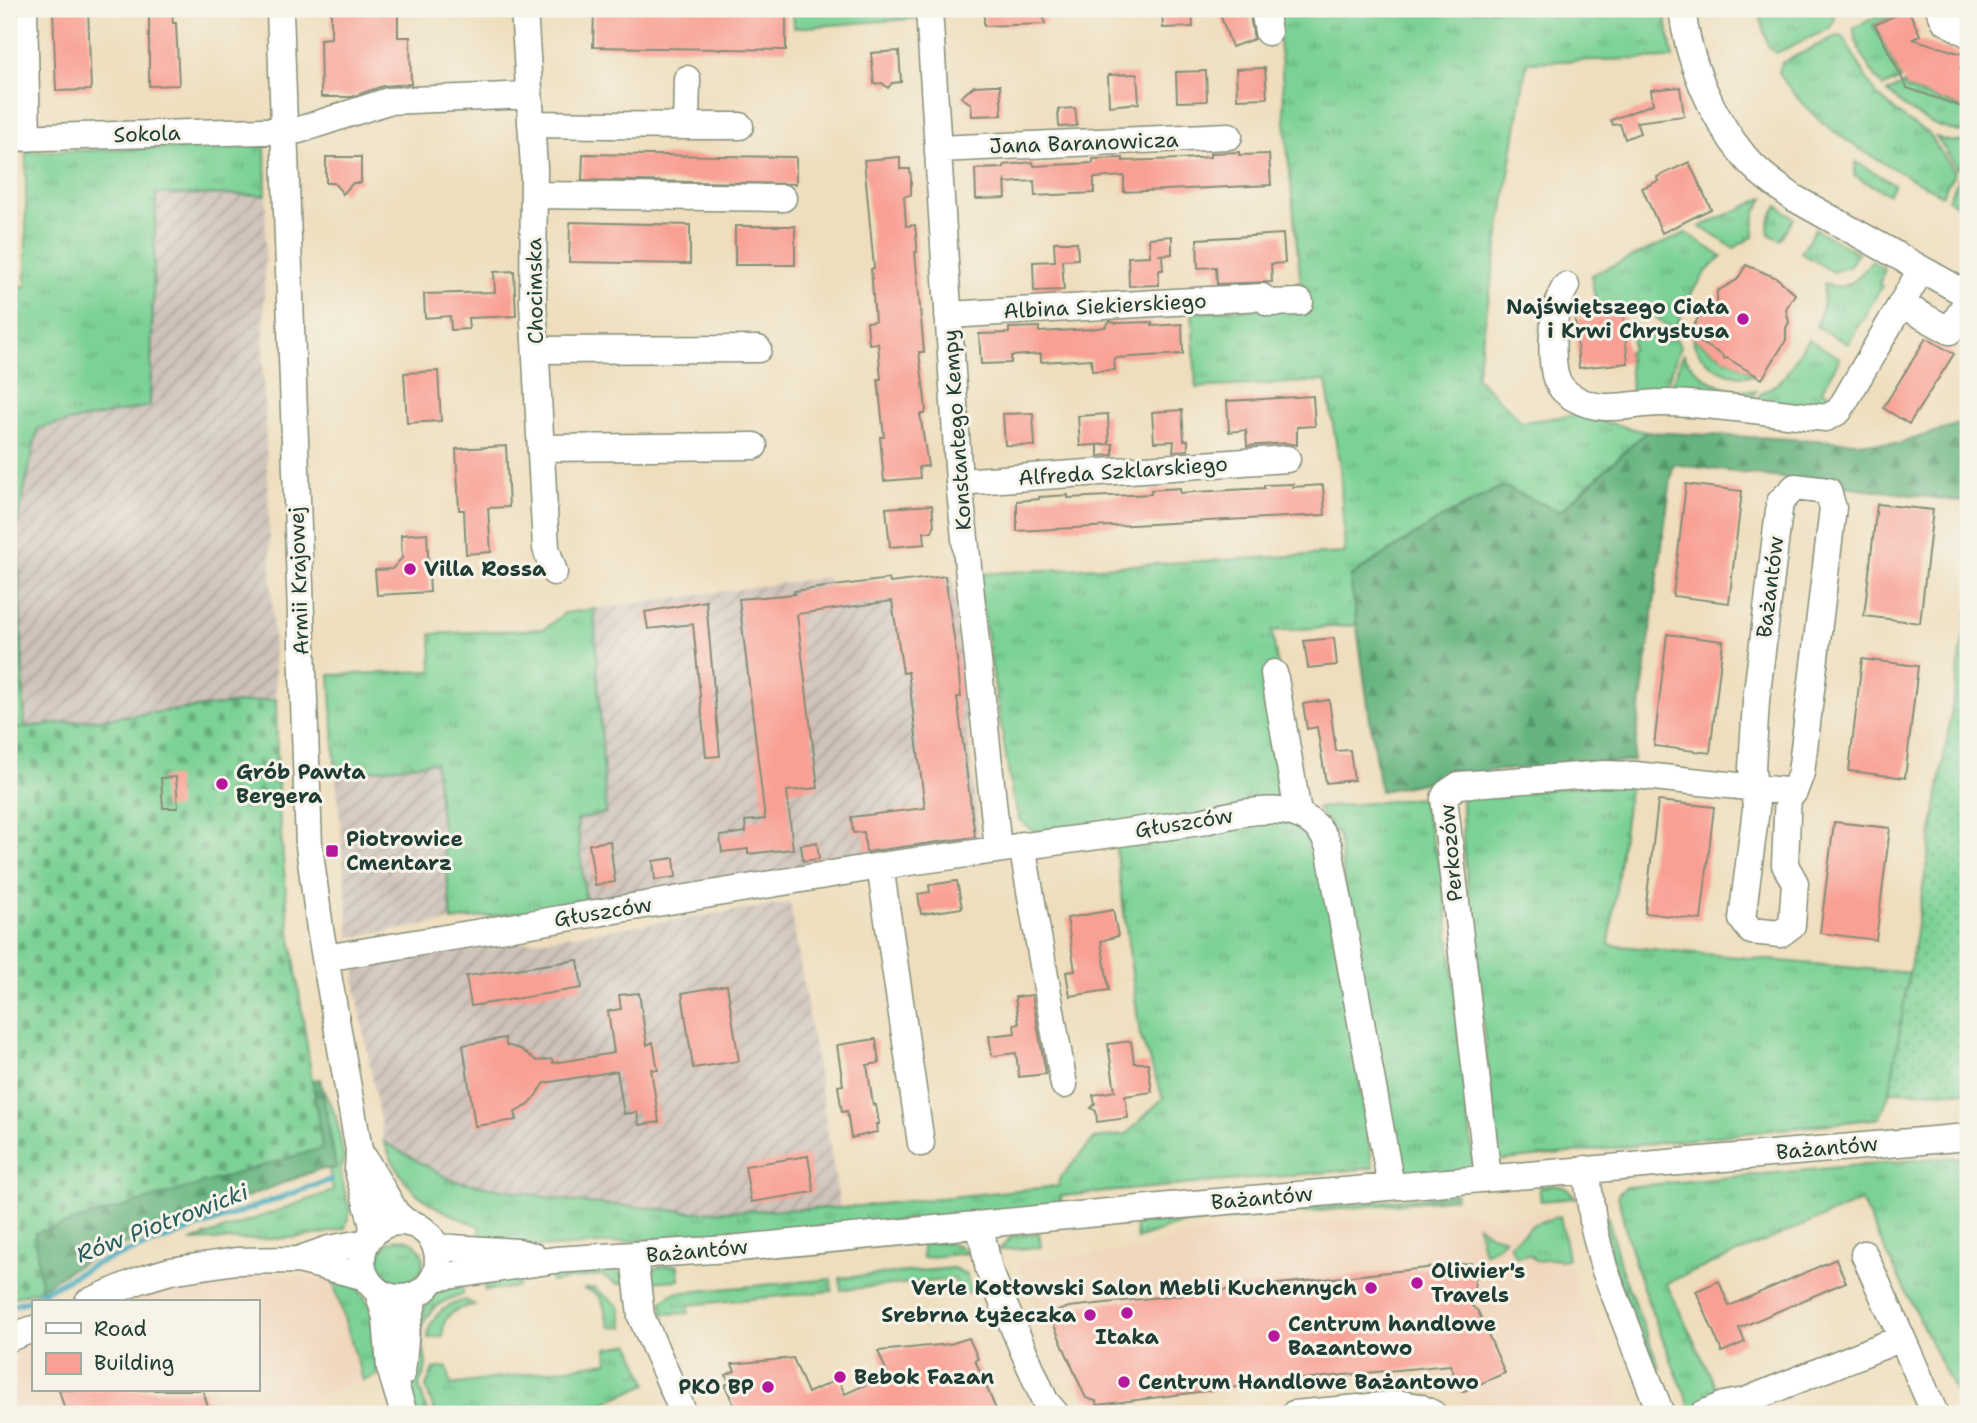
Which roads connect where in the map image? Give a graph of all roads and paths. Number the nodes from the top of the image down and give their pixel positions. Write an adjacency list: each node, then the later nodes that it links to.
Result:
1 (24, 9): 15 (street)
2 (280, 9): 13 (street, Armii Krajowej)
3 (524, 9): 9 (street, Chocimska)
4 (929, 9): 16 (street, Konstantego Kempy)
5 (1682, 9): 19 (street)
6 (1939, 9): 7 (street)
7 (1968, 34)
8 (687, 79): 11 (street)
9 (529, 95): 10 (street, Chocimska); 13 (street, Sokola)
10 (531, 124): 11 (street); 17 (street, Chocimska)
11 (686, 126): 12 (street)
12 (740, 126)
13 (284, 130): 15 (street, Sokola); 38 (street, Armii Krajowej)
14 (1230, 136): 16 (street, Jana Baranowicza)
15 (18, 138)
16 (939, 149): 24 (street, Konstantego Kempy)
17 (534, 195): 18 (street); 26 (street, Chocimska)
18 (783, 198)
19 (1921, 270): 21 (street); 23 (street)
20 (1566, 286): 23 (street)
21 (1968, 297): 23 (street)
22 (1300, 302): 24 (street, Albina Siekierskiego)
23 (1901, 304)
24 (948, 315): 30 (street, Konstantego Kempy)
25 (758, 349): 26 (street)
26 (536, 350): 28 (street, Chocimska)
27 (754, 446): 28 (street)
28 (541, 447): 31 (street, Chocimska)
29 (1287, 459): 30 (street, Alfreda Szklarskiego)
30 (959, 482): 36 (street, Konstantego Kempy)
31 (554, 572)
32 (1274, 673): 35 (street)
33 (1755, 787): 34 (street, Perkozów); 34 (street, Bażantów); 34 (street, Bażantów); 44 (street, Perkozów)
34 (1791, 792)
35 (1298, 813): 36 (street, Głuszców); 45 (street)
36 (1010, 847): 37 (street, Głuszców); 39 (street)
37 (880, 866): 38 (street, Głuszców); 41 (street)
38 (325, 958): 42 (street, Armii Krajowej)
39 (1064, 1085)
40 (1968, 1136): 43 (street, Bażantów)
41 (921, 1143)
42 (359, 1150): 46 (street, Armii Krajowej); 48 (street, Armii Krajowej)
43 (1586, 1169): 44 (street, Bażantów); 66 (street)
44 (1488, 1178): 45 (street, Bażantów)
45 (1391, 1186): 47 (street, Bażantów)
46 (407, 1223): 48 (street); 49 (street)
47 (980, 1226): 51 (street, Bażantów); 63 (street)
48 (370, 1238): 52 (street); 54 (street)
49 (436, 1247): 53 (street, Bażantów); 55 (street)
50 (1864, 1254): 59 (street)
51 (634, 1256): 53 (street, Bażantów); 62 (street)
52 (298, 1259): 54 (street); 56 (street)
53 (555, 1260): 55 (street, Bażantów)
54 (372, 1284): 55 (street); 60 (street)
55 (424, 1287): 60 (street)
56 (93, 1300)
57 (32, 1329): 58 (street)
58 (9, 1338)
59 (1902, 1338): 61 (street); 68 (street)
60 (402, 1404)
61 (1748, 1408): 67 (street)
62 (684, 1414)
63 (1056, 1414)
64 (1294, 1414): 65 (street)
65 (1433, 1414)
66 (1661, 1414)
67 (1703, 1414)
68 (1935, 1414)

